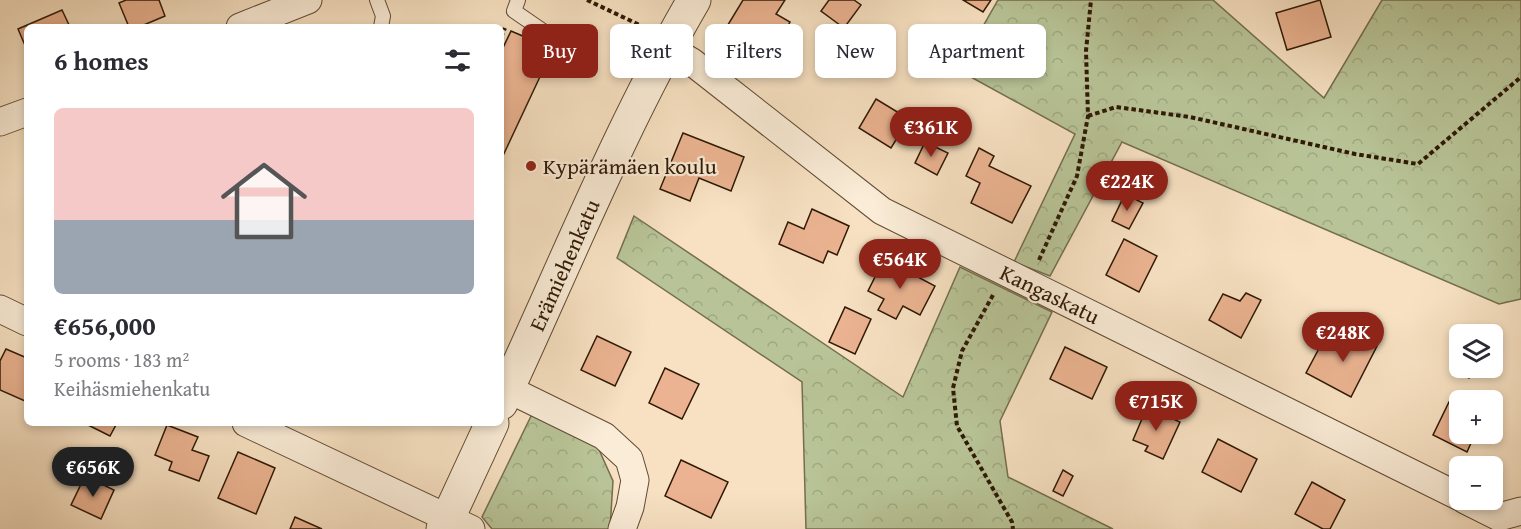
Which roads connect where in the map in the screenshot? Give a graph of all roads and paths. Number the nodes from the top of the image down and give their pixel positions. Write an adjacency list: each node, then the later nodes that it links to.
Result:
1 (308, 0): 6 (street)
2 (377, 0): 7 (lane)
3 (518, 0): 8 (lane)
4 (587, 0): 9 (path)
5 (694, 0): 10 (street, Erämiehenkatu)
6 (255, 24)
7 (382, 24)
8 (533, 24)
9 (632, 24)
10 (671, 24)
11 (693, 63): 22 (street, Kangaskatu)
12 (1521, 77): 15 (path)
13 (643, 78): 19 (street, Erämiehenkatu)
14 (24, 113): 16 (street)
15 (1088, 116)
16 (0, 122)
17 (0, 309): 18 (street)
18 (24, 320)
19 (504, 396): 26 (street)
20 (252, 426): 25 (street)
21 (491, 426): 25 (street)
22 (1449, 492)
23 (1485, 510): 24 (street)
24 (1504, 519)
25 (455, 525)
26 (622, 529)

